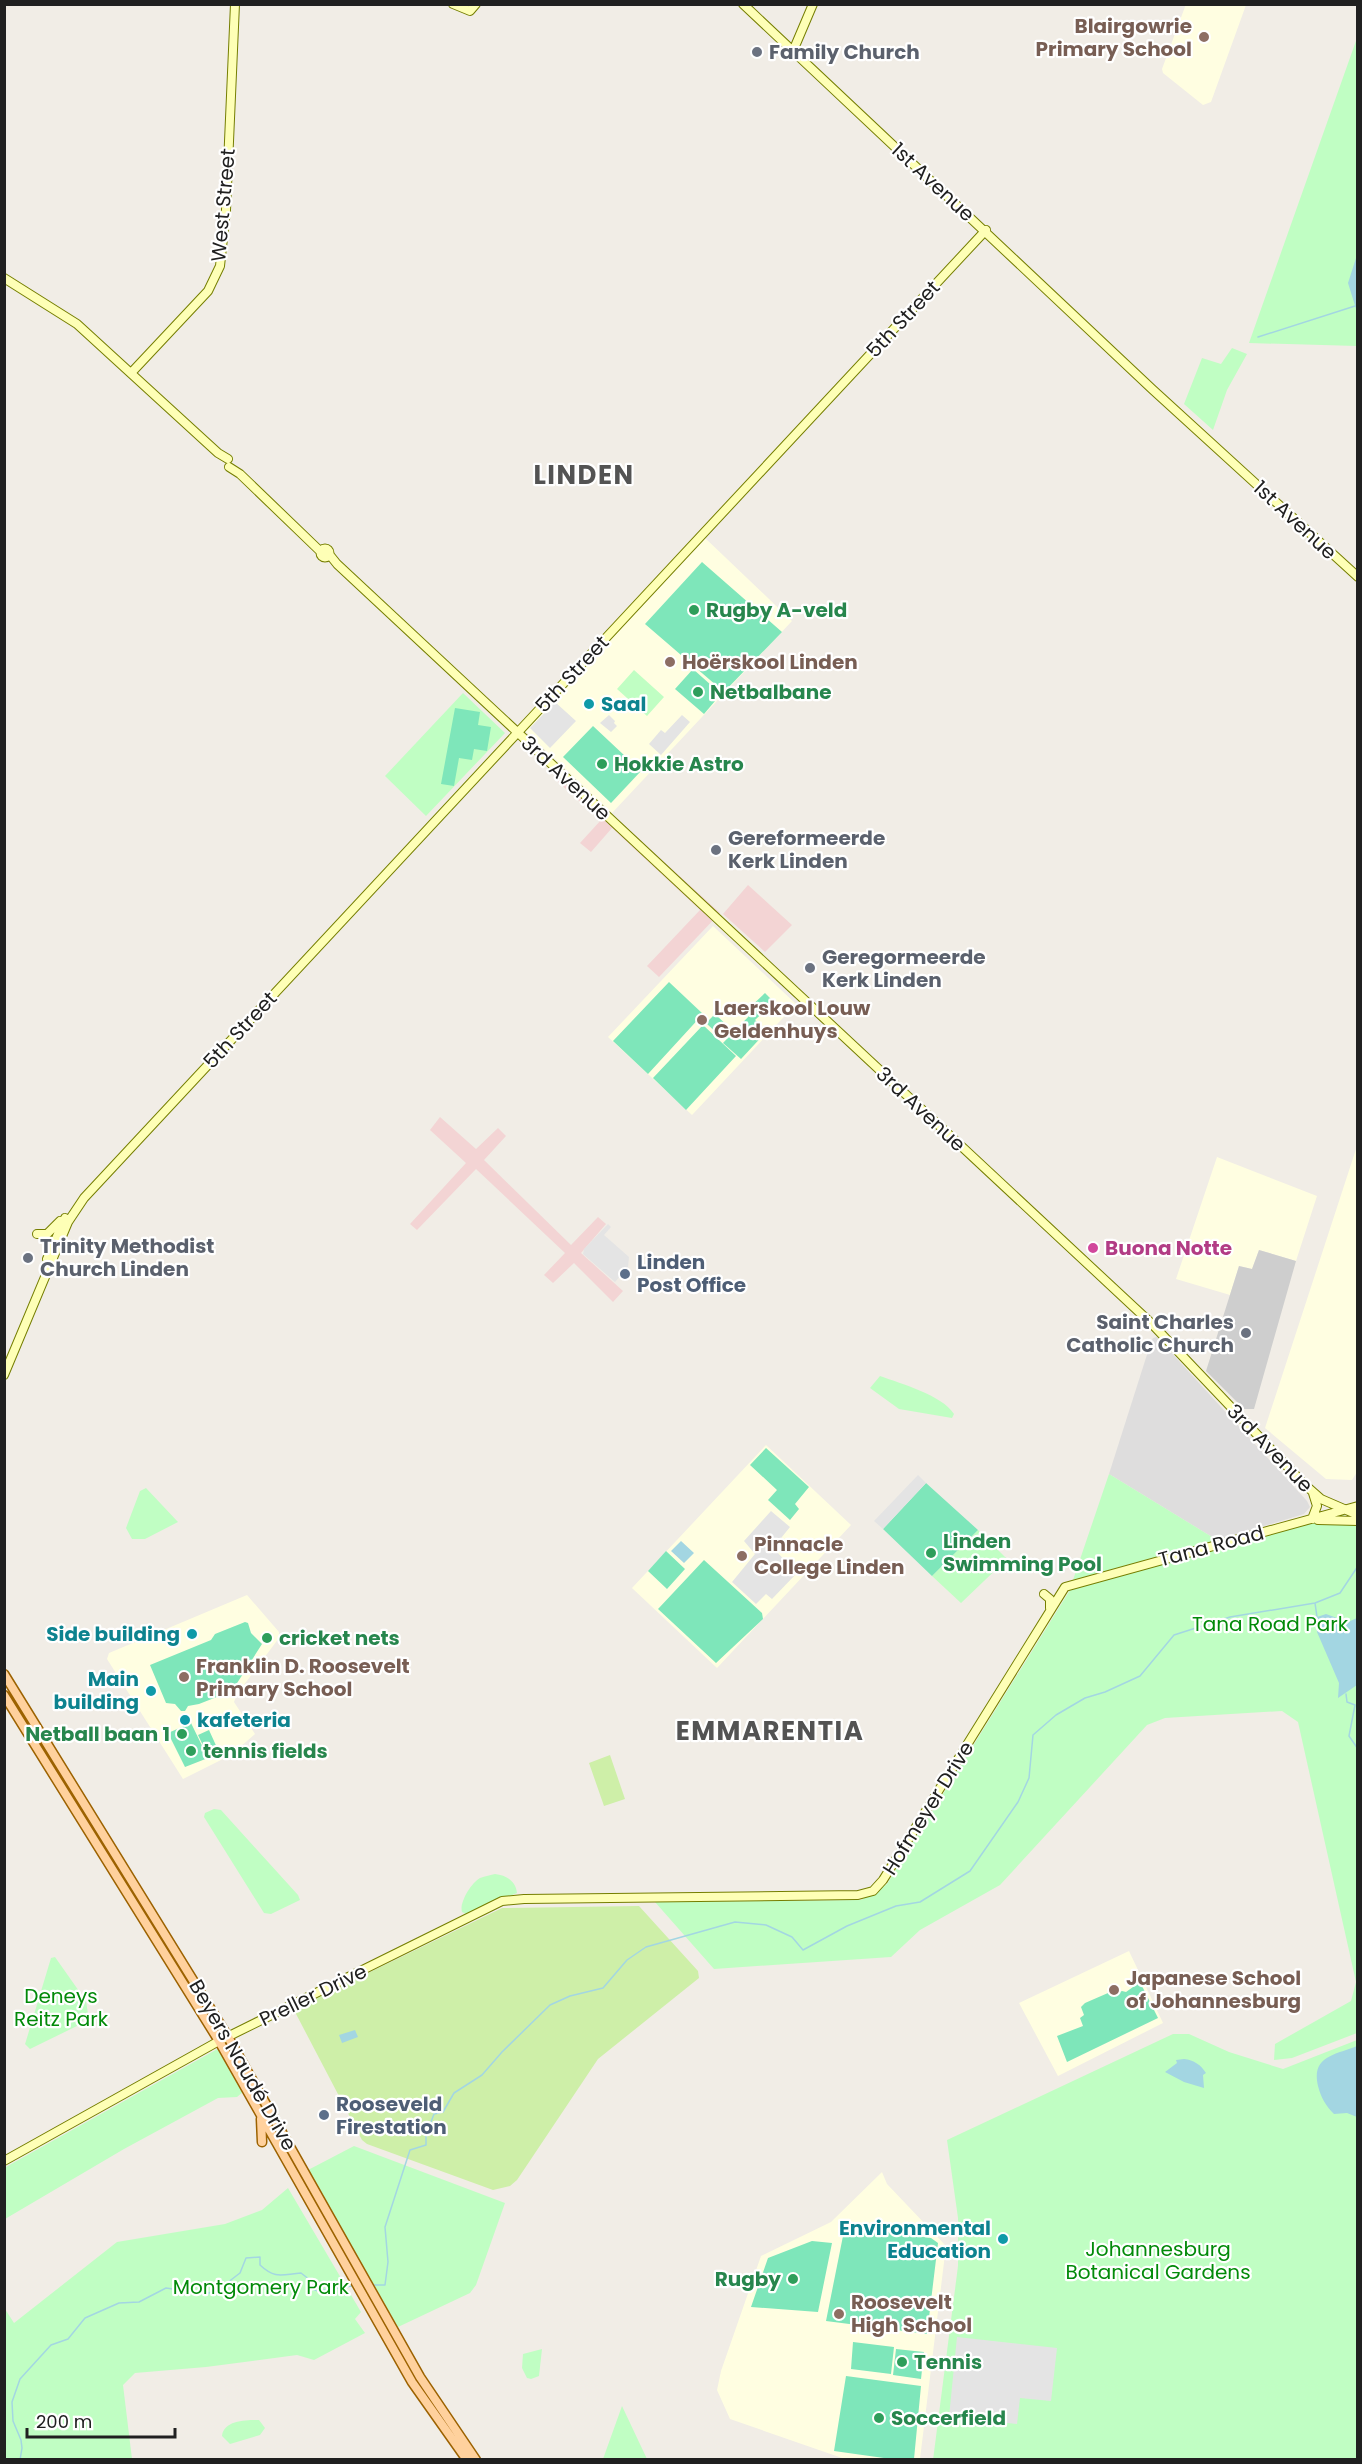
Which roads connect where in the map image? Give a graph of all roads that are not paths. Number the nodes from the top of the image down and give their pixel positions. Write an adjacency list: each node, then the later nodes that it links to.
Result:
1 (235, 4): 9 (main road, West Street)
2 (453, 4): 5 (main road)
3 (743, 4): 6 (main road, 1st Avenue)
4 (813, 4): 6 (main road)
5 (473, 8)
6 (793, 51): 7 (main road, 1st Avenue)
7 (986, 230): 10 (main road, 1st Avenue); 11 (main road, 5th Street)
8 (4, 278): 9 (main road, 3rd Avenue)
9 (131, 373): 11 (main road, 3rd Avenue)
10 (1358, 578)
11 (518, 732): 12 (main road, 5th Street); 17 (main road, 3rd Avenue)
12 (84, 1198): 13 (main road, 5th Street); 15 (main road, 5th Street)
13 (64, 1219): 14 (main road); 15 (main road, 5th Street)
14 (37, 1234)
15 (52, 1251): 16 (main road)
16 (4, 1375)
17 (1314, 1493): 19 (main road, 3rd Avenue); 21 (main road)
18 (1358, 1506): 19 (main road, Tana Road)
19 (1344, 1510): 20 (main road, 3rd Avenue); 21 (main road, Tana Road)
20 (1358, 1515)
21 (1310, 1520): 22 (main road); 23 (main road, Tana Road)
22 (1358, 1521)
23 (1065, 1587): 25 (main road, Hofmeyer Drive)
24 (1044, 1594): 25 (main road)
25 (1050, 1608): 28 (main road, Hofmeyer Drive)
26 (4, 1674): 29 (main road, Beyers Naudé Drive)
27 (4, 1695): 30 (main road, Beyers Naudé Drive)
28 (641, 1898): 29 (main road, Preller Drive)
29 (228, 2037): 30 (main road, Preller Drive); 32 (main road, Beyers Naudé Drive)
30 (219, 2041): 31 (main road, Beyers Naudé Drive); 35 (main road, Preller Drive)
31 (261, 2116): 33 (main road); 34 (main road, Beyers Naudé Drive)
32 (285, 2137): 34 (main road); 36 (main road, Beyers Naudé Drive)
33 (262, 2142)
34 (276, 2143): 37 (main road, Beyers Naudé Drive)
35 (4, 2161)
36 (304, 2171): 37 (main road); 39 (main road, Beyers Naudé Drive)
37 (295, 2176): 38 (main road, Beyers Naudé Drive)
38 (467, 2460)
39 (476, 2460)

